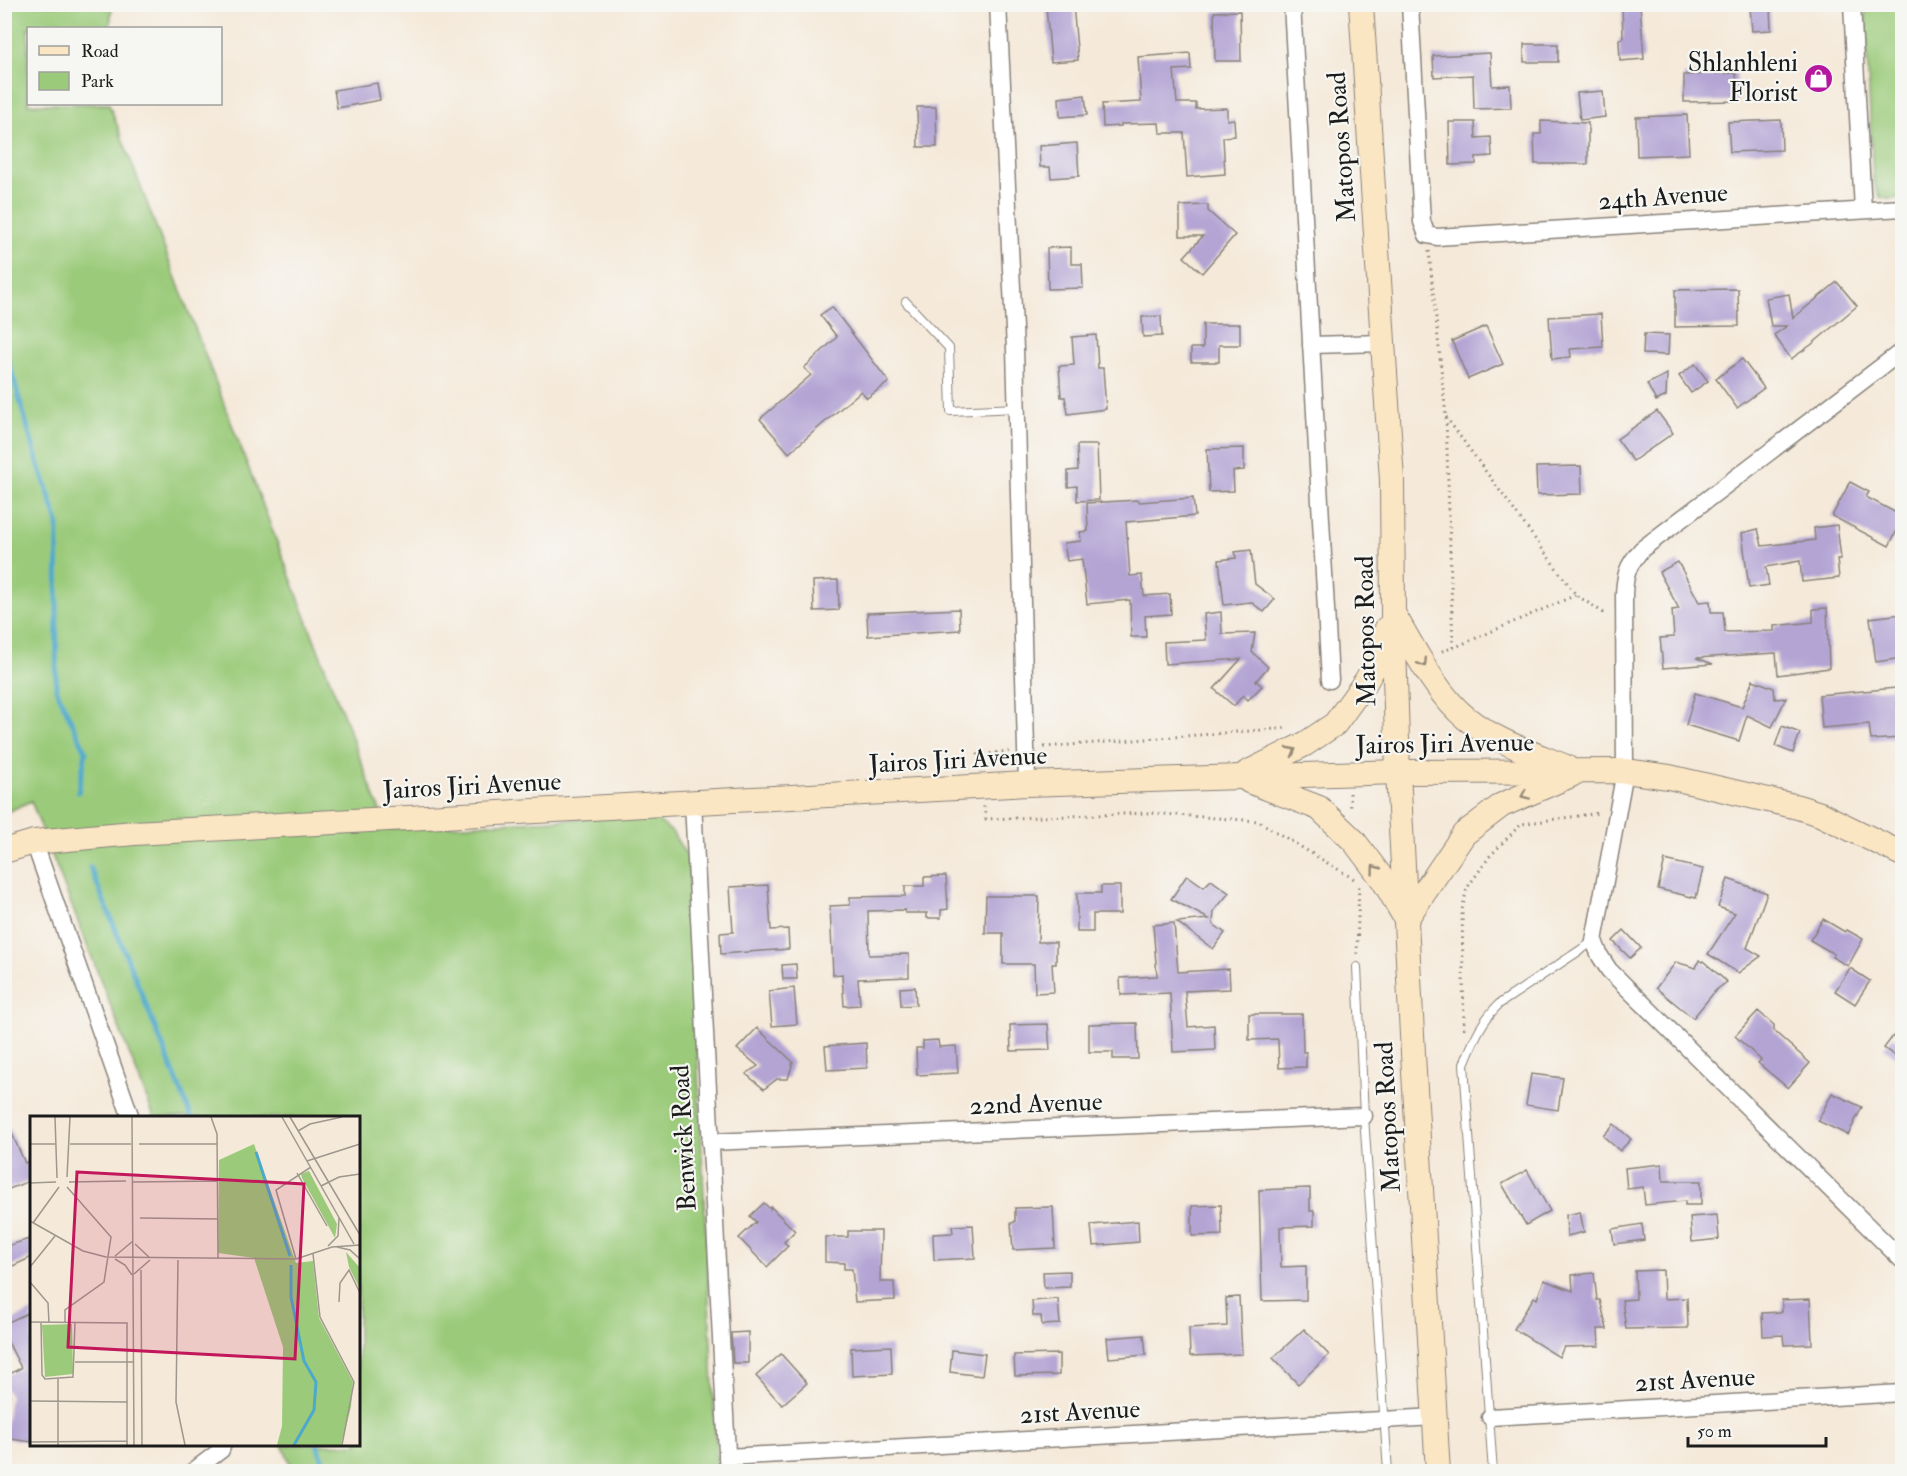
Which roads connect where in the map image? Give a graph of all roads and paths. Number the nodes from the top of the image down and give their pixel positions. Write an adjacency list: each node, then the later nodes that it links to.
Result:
1 (998, 4): 13 (street)
2 (1292, 4): 11 (street)
3 (1361, 4): 10 (main road, Matopos Road)
4 (1410, 4): 8 (street)
5 (1852, 4): 7 (street)
6 (1902, 208): 7 (street, 24th Avenue)
7 (1863, 210): 8 (street, 24th Avenue)
8 (1427, 234): 14 (path)
9 (906, 302): 13 (lane)
10 (1384, 343): 11 (street); 16 (main road, Matopos Road)
11 (1311, 345): 20 (street)
12 (1902, 351): 17 (street)
13 (1017, 408): 22 (street)
14 (1446, 416): 15 (path); 18 (path)
15 (1576, 595): 17 (path); 18 (path)
16 (1393, 613): 19 (main road); 25 (main road, Matopos Road); 26 (main road, one-way to 16)
17 (1624, 625): 24 (street)
18 (1453, 648): 19 (path)
19 (1419, 657): 23 (main road, one-way to 23)
20 (1330, 680)
21 (1288, 728): 22 (path)
22 (1026, 748): 27 (street); 28 (path)
23 (1578, 771): 24 (main road, Jairos Jiri Avenue); 25 (main road, Jairos Jiri Avenue); 35 (main road, one-way to 35)
24 (1625, 771): 30 (street); 33 (main road, Jairos Jiri Avenue)
25 (1398, 772): 26 (main road, Jairos Jiri Avenue); 35 (main road, Matopos Road)
26 (1239, 777): 27 (main road, Jairos Jiri Avenue); 35 (main road, one-way to 26)
27 (1027, 784): 28 (main road, Jairos Jiri Avenue)
28 (981, 787): 29 (main road, Jairos Jiri Avenue); 34 (path)
29 (693, 802): 31 (main road, Jairos Jiri Avenue); 41 (street, Benwick Road)
30 (1619, 810): 36 (street); 38 (path)
31 (34, 842): 32 (main road, Jairos Jiri Avenue); 39 (street)
32 (4, 851)
33 (1902, 854)
34 (1359, 882)
35 (1406, 919): 44 (main road, Matopos Road)
36 (1594, 941): 42 (street); 45 (lane)
37 (1357, 967): 40 (lane)
38 (1464, 1031)
39 (130, 1116)
40 (1364, 1116): 41 (street, 22nd Avenue); 46 (lane)
41 (710, 1142): 48 (street, Benwick Road)
42 (1902, 1260)
43 (1902, 1393): 45 (street, 21st Avenue)
44 (1435, 1417): 46 (street, 21st Avenue); 51 (main road, Matopos Road)
45 (1490, 1417): 52 (lane)
46 (1385, 1421): 48 (street, 21st Avenue); 50 (lane)
47 (222, 1446): 49 (street)
48 (727, 1464)
49 (192, 1472)
50 (1388, 1472)
51 (1438, 1472)
52 (1493, 1472)

